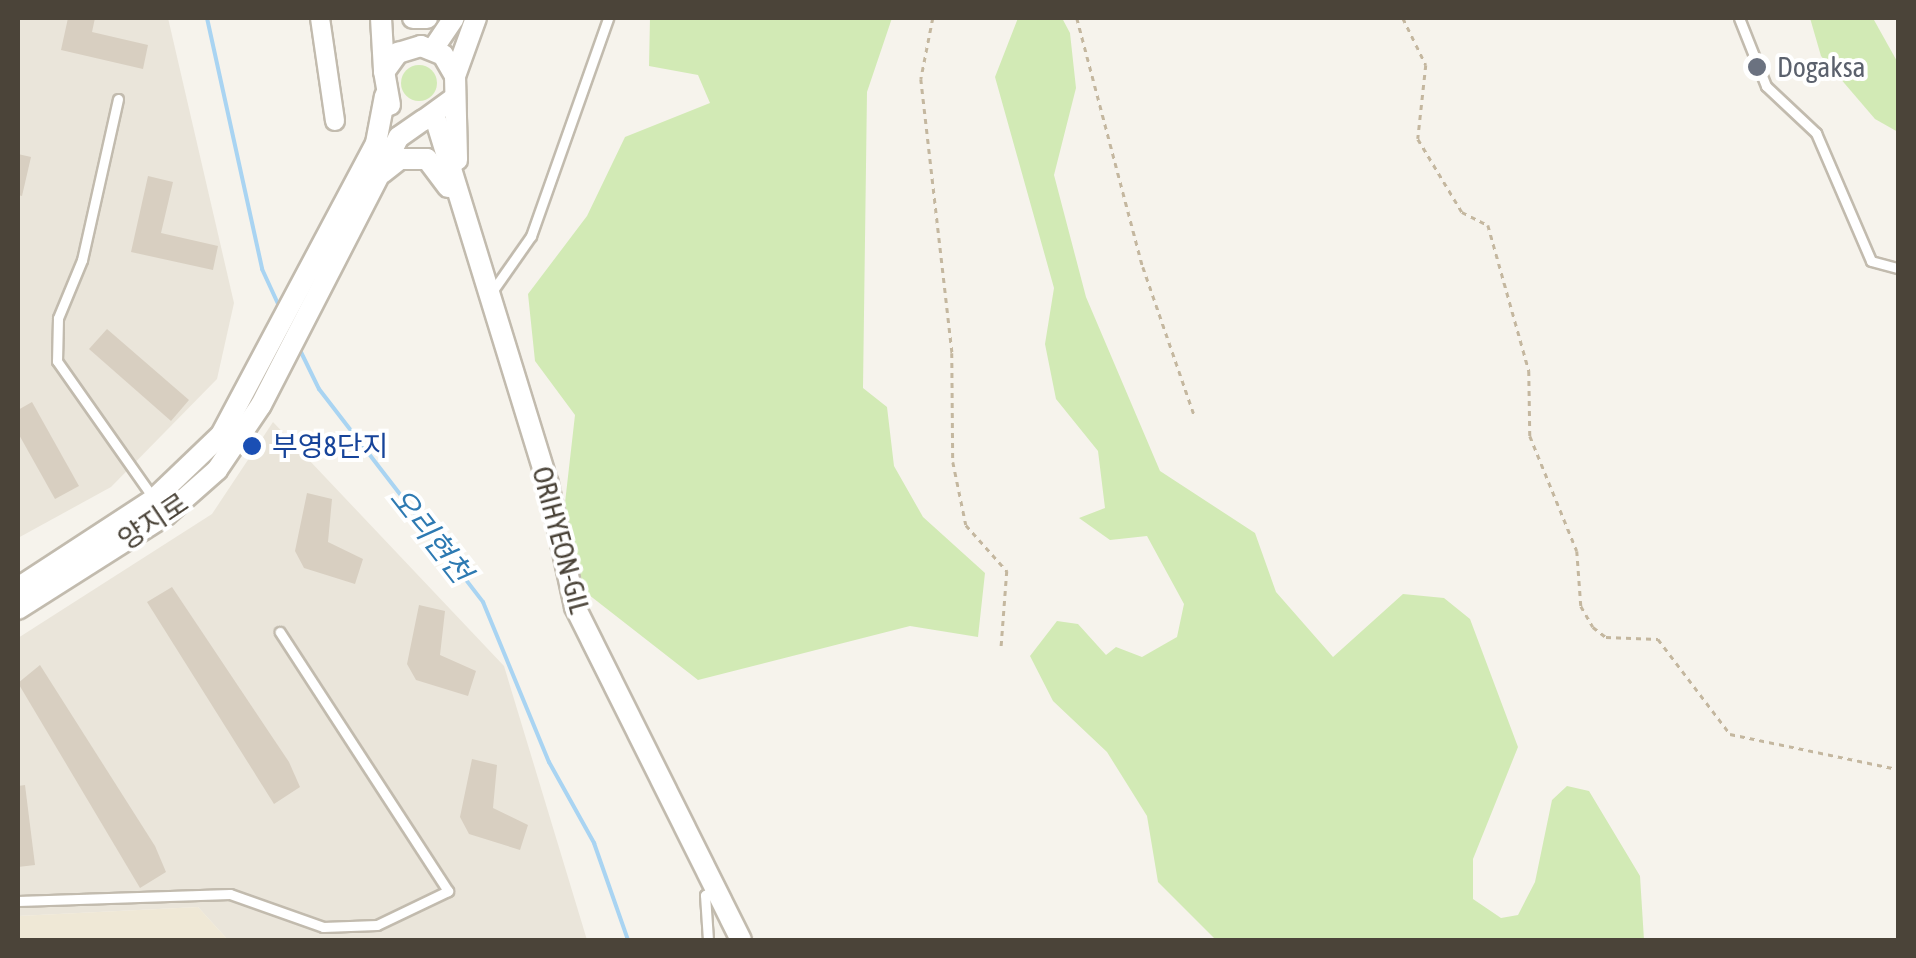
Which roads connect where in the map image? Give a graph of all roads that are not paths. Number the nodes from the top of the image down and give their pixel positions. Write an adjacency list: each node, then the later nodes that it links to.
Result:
1 (320, 18): 18 (street)
2 (381, 18): 12 (street)
3 (392, 18): 10 (street)
4 (412, 18): 5 (street)
5 (427, 18)
6 (454, 18): 11 (street)
7 (476, 18): 13 (street)
8 (608, 18): 23 (lane)
9 (1739, 18): 22 (lane)
10 (409, 48): 11 (street); 12 (street)
11 (433, 49): 13 (street)
12 (384, 72): 14 (street)
13 (456, 76): 16 (street)
14 (385, 96): 17 (street); 21 (street)
15 (118, 99): 24 (lane)
16 (452, 100): 17 (street); 20 (street)
17 (429, 119): 19 (street); 20 (street, ORIHYEON-GIL)
18 (335, 122)
19 (377, 178): 20 (street); 21 (street)
20 (462, 221): 23 (street, ORIHYEON-GIL)
21 (340, 232): 24 (street, 양지로)
22 (1898, 268)
23 (488, 298): 28 (street, ORIHYEON-GIL)
24 (160, 507): 25 (street, 양지로); 26 (street, 양지로)
25 (18, 588)
26 (18, 609)
27 (280, 632): 29 (lane)
28 (715, 889): 30 (lane); 31 (street, ORIHYEON-GIL)
29 (18, 901)
30 (708, 940)
31 (742, 940)

